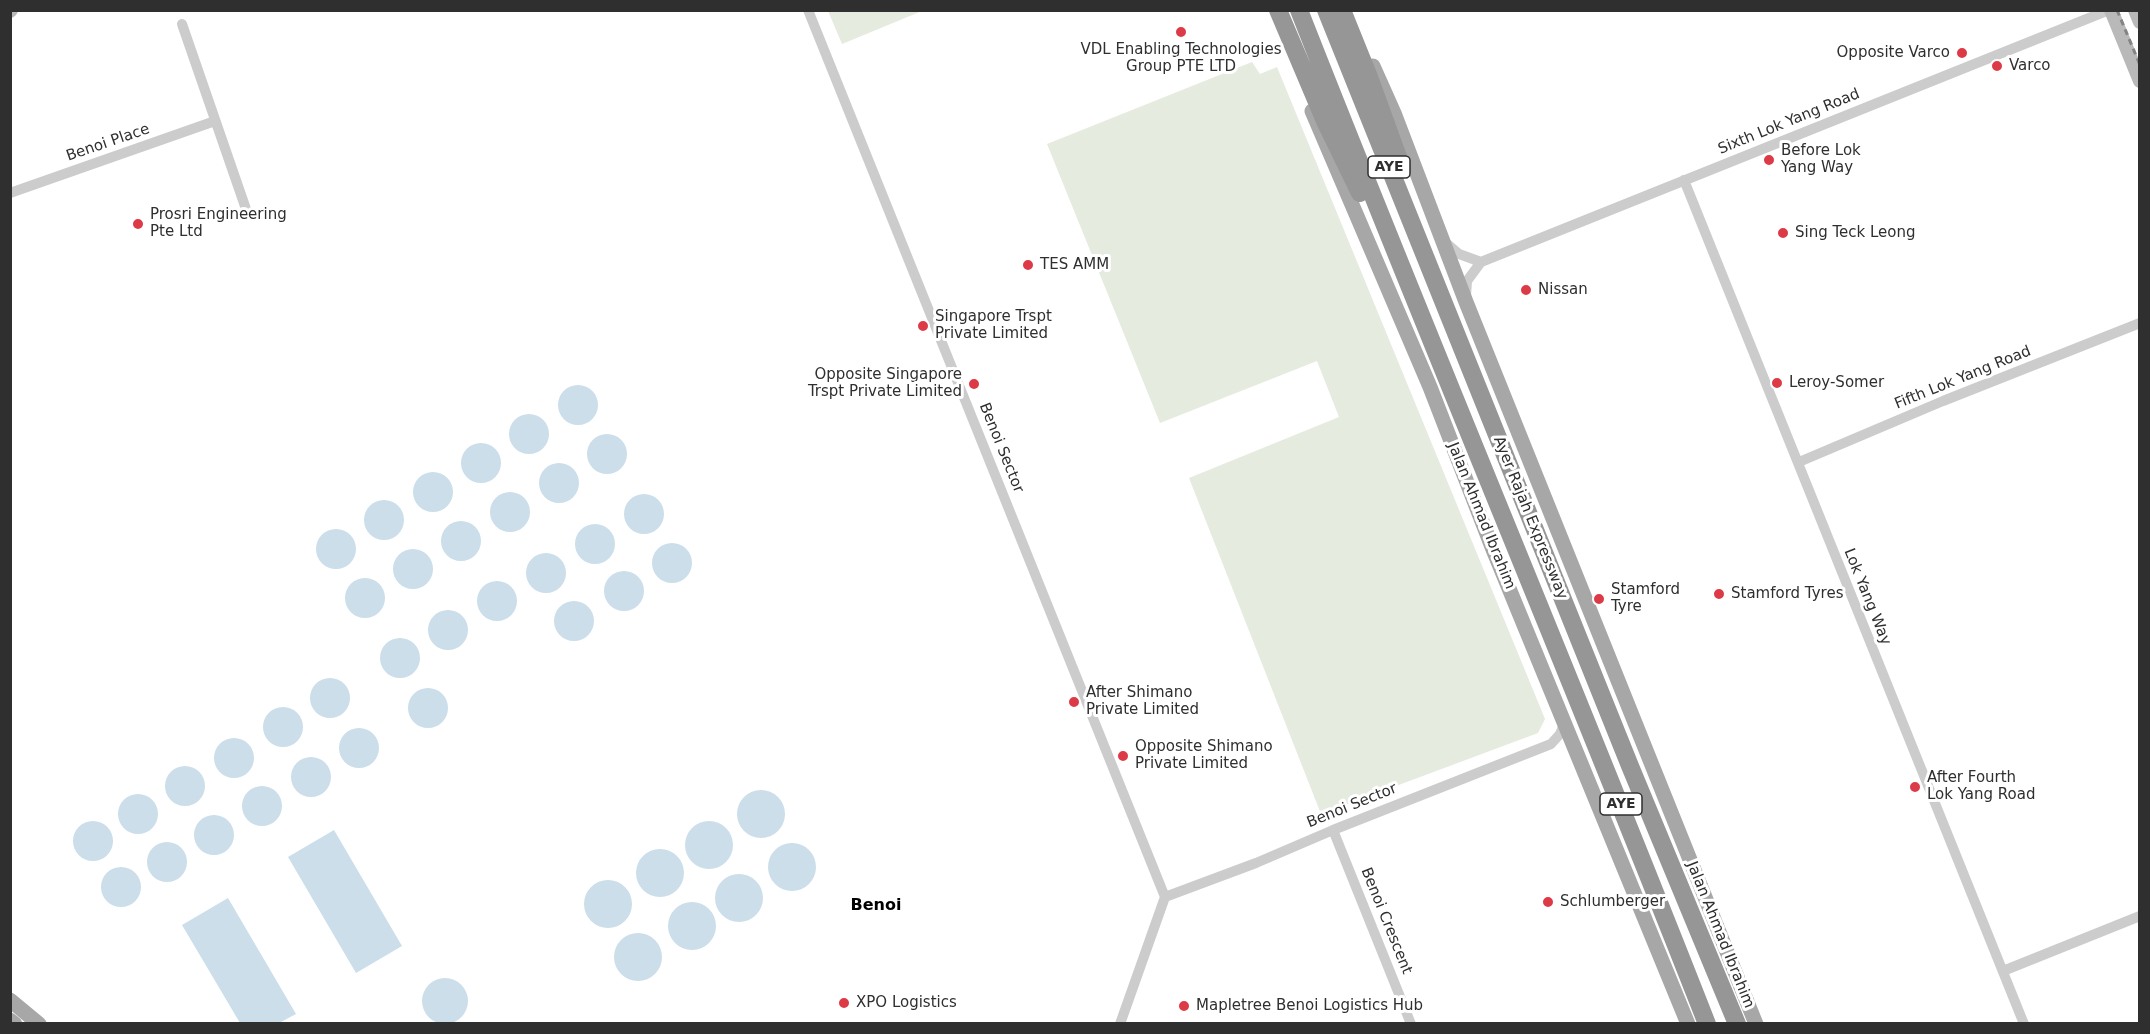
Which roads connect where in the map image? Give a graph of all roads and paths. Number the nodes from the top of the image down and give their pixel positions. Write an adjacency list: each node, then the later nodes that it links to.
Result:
1 (808, 10): 28 (street, Benoi Sector)
2 (1272, 10): 24 (main road, Jalan Ahmad Ibrahim)
3 (1278, 10): 17 (highway)
4 (1299, 10): 17 (highway, Ayer Rajah Expressway / AYE)
5 (1326, 10): 22 (highway, Ayer Rajah Expressway / AYE)
6 (1342, 10): 22 (highway)
7 (1350, 10): 18 (main road, Jalan Ahmad Ibrahim)
8 (2110, 10): 12 (main road); 14 (street, Sixth Lok Yang Road)
9 (2135, 10): 10 (main road)
10 (2139, 22)
11 (182, 24): 13 (street)
12 (2139, 81)
13 (215, 121): 15 (street, Benoi Place); 16 (street)
14 (1684, 180): 19 (street, Sixth Lok Yang Road); 23 (street, Lok Yang Way)
15 (10, 193)
16 (247, 212)
17 (1386, 232): 38 (highway, Ayer Rajah Expressway / AYE)
18 (1443, 240): 19 (street); 20 (main road, Jalan Ahmad Ibrahim)
19 (1480, 262): 20 (street)
20 (1466, 302): 40 (main road, Jalan Ahmad Ibrahim)
21 (2139, 322): 23 (street, Fifth Lok Yang Road)
22 (1453, 324): 39 (highway, Ayer Rajah Expressway / AYE)
23 (1799, 462): 30 (street, Lok Yang Way)
24 (1565, 721): 25 (street); 26 (main road, Jalan Ahmad Ibrahim)
25 (1551, 744): 26 (street); 27 (street, Benoi Sector)
26 (1577, 752): 37 (main road, Jalan Ahmad Ibrahim)
27 (1332, 830): 28 (street, Benoi Sector); 36 (street, Benoi Crescent)
28 (1165, 897): 35 (street)
29 (2139, 916): 30 (street)
30 (2003, 971): 41 (street, Lok Yang Way)
31 (10, 1000): 34 (main road)
32 (10, 1020): 33 (main road)
33 (15, 1023)
34 (39, 1023)
35 (1120, 1023)
36 (1411, 1023)
37 (1688, 1023)
38 (1707, 1023)
39 (1737, 1023)
40 (1756, 1023)
41 (2024, 1023)

